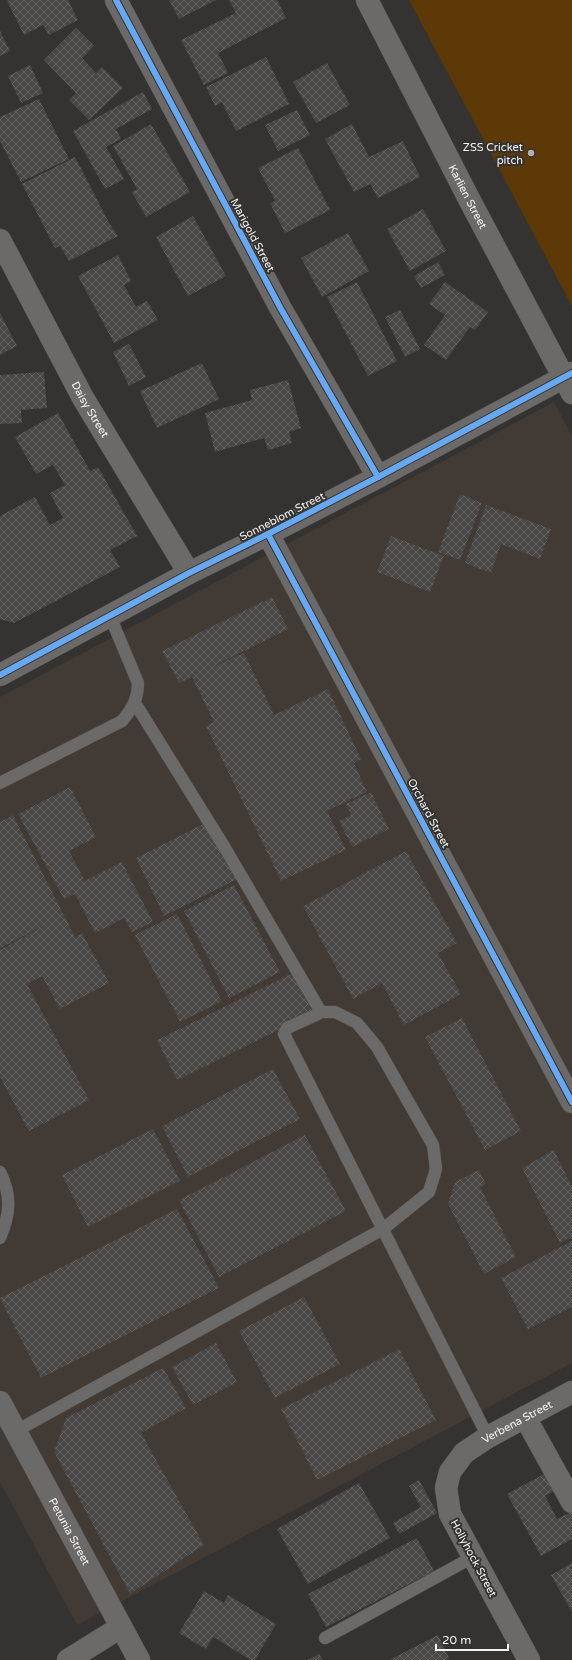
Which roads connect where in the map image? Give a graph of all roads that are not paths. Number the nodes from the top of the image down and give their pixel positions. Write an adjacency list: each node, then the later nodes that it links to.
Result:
1 (116, 0): 5 (street, Marigold Street)
2 (367, 0): 4 (street, Karlien Street)
3 (0, 240): 7 (street, Daisy Street)
4 (569, 381): 5 (street, Sonneblom Street)
5 (378, 477): 6 (street, Sonneblom Street)
6 (268, 534): 7 (street, Sonneblom Street); 13 (street, Orchard Street)
7 (189, 573): 8 (street, Sonneblom Street)
8 (110, 616): 9 (street, Sonneblom Street); 10 (lane)
9 (0, 675)
10 (135, 703): 11 (lane); 12 (lane)
11 (0, 783)
12 (320, 1012): 15 (lane); 15 (lane)
13 (572, 1102)
14 (0, 1172): 16 (lane)
15 (383, 1229): 20 (lane); 21 (lane)
16 (0, 1238)
17 (572, 1392): 19 (street, Verbena Street)
18 (0, 1402): 20 (street, Petunia Street)
19 (525, 1417): 21 (street, Verbena Street); 23 (street)
20 (16, 1431): 25 (street, Petunia Street)
21 (488, 1437): 22 (street, Verbena Street)
22 (464, 1453): 24 (street, Hollyhock Street)
23 (572, 1502)
24 (473, 1556): 26 (lane); 29 (street, Hollyhock Street)
25 (121, 1627): 27 (street); 28 (street, Petunia Street)
26 (325, 1638)
27 (68, 1660)
28 (139, 1660)
29 (529, 1660)

